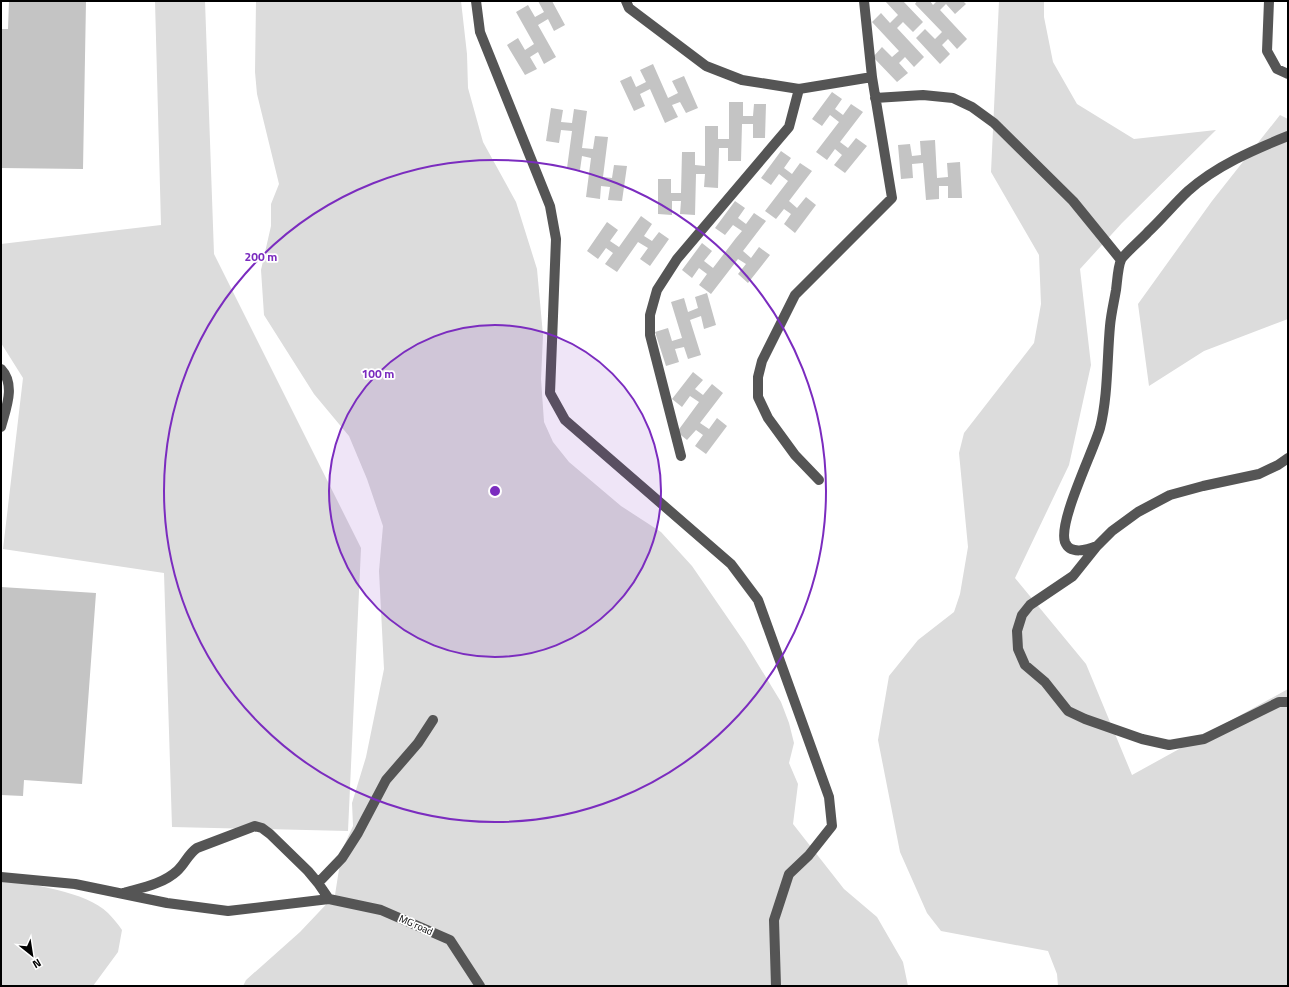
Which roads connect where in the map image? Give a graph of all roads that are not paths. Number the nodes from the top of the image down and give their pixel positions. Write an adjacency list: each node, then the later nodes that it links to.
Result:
1 (476, 1): 24 (street)
2 (626, 1): 7 (street)
3 (864, 1): 6 (street)
4 (1269, 1): 5 (street)
5 (1288, 74)
6 (872, 77): 7 (street); 8 (street)
7 (799, 89): 13 (street)
8 (875, 98): 10 (street); 15 (street)
9 (1288, 136): 10 (street)
10 (1121, 260): 16 (street)
11 (1, 369): 12 (street)
12 (1, 427)
13 (681, 456)
14 (1288, 458): 16 (street)
15 (820, 480)
16 (1097, 546): 17 (street)
17 (1288, 702)
18 (433, 720): 20 (street)
19 (1, 877): 21 (street, MG road)
20 (318, 883): 21 (street); 22 (street)
21 (122, 894): 22 (street, MG road)
22 (329, 899): 23 (street, MG road)
23 (480, 986)
24 (776, 986)

